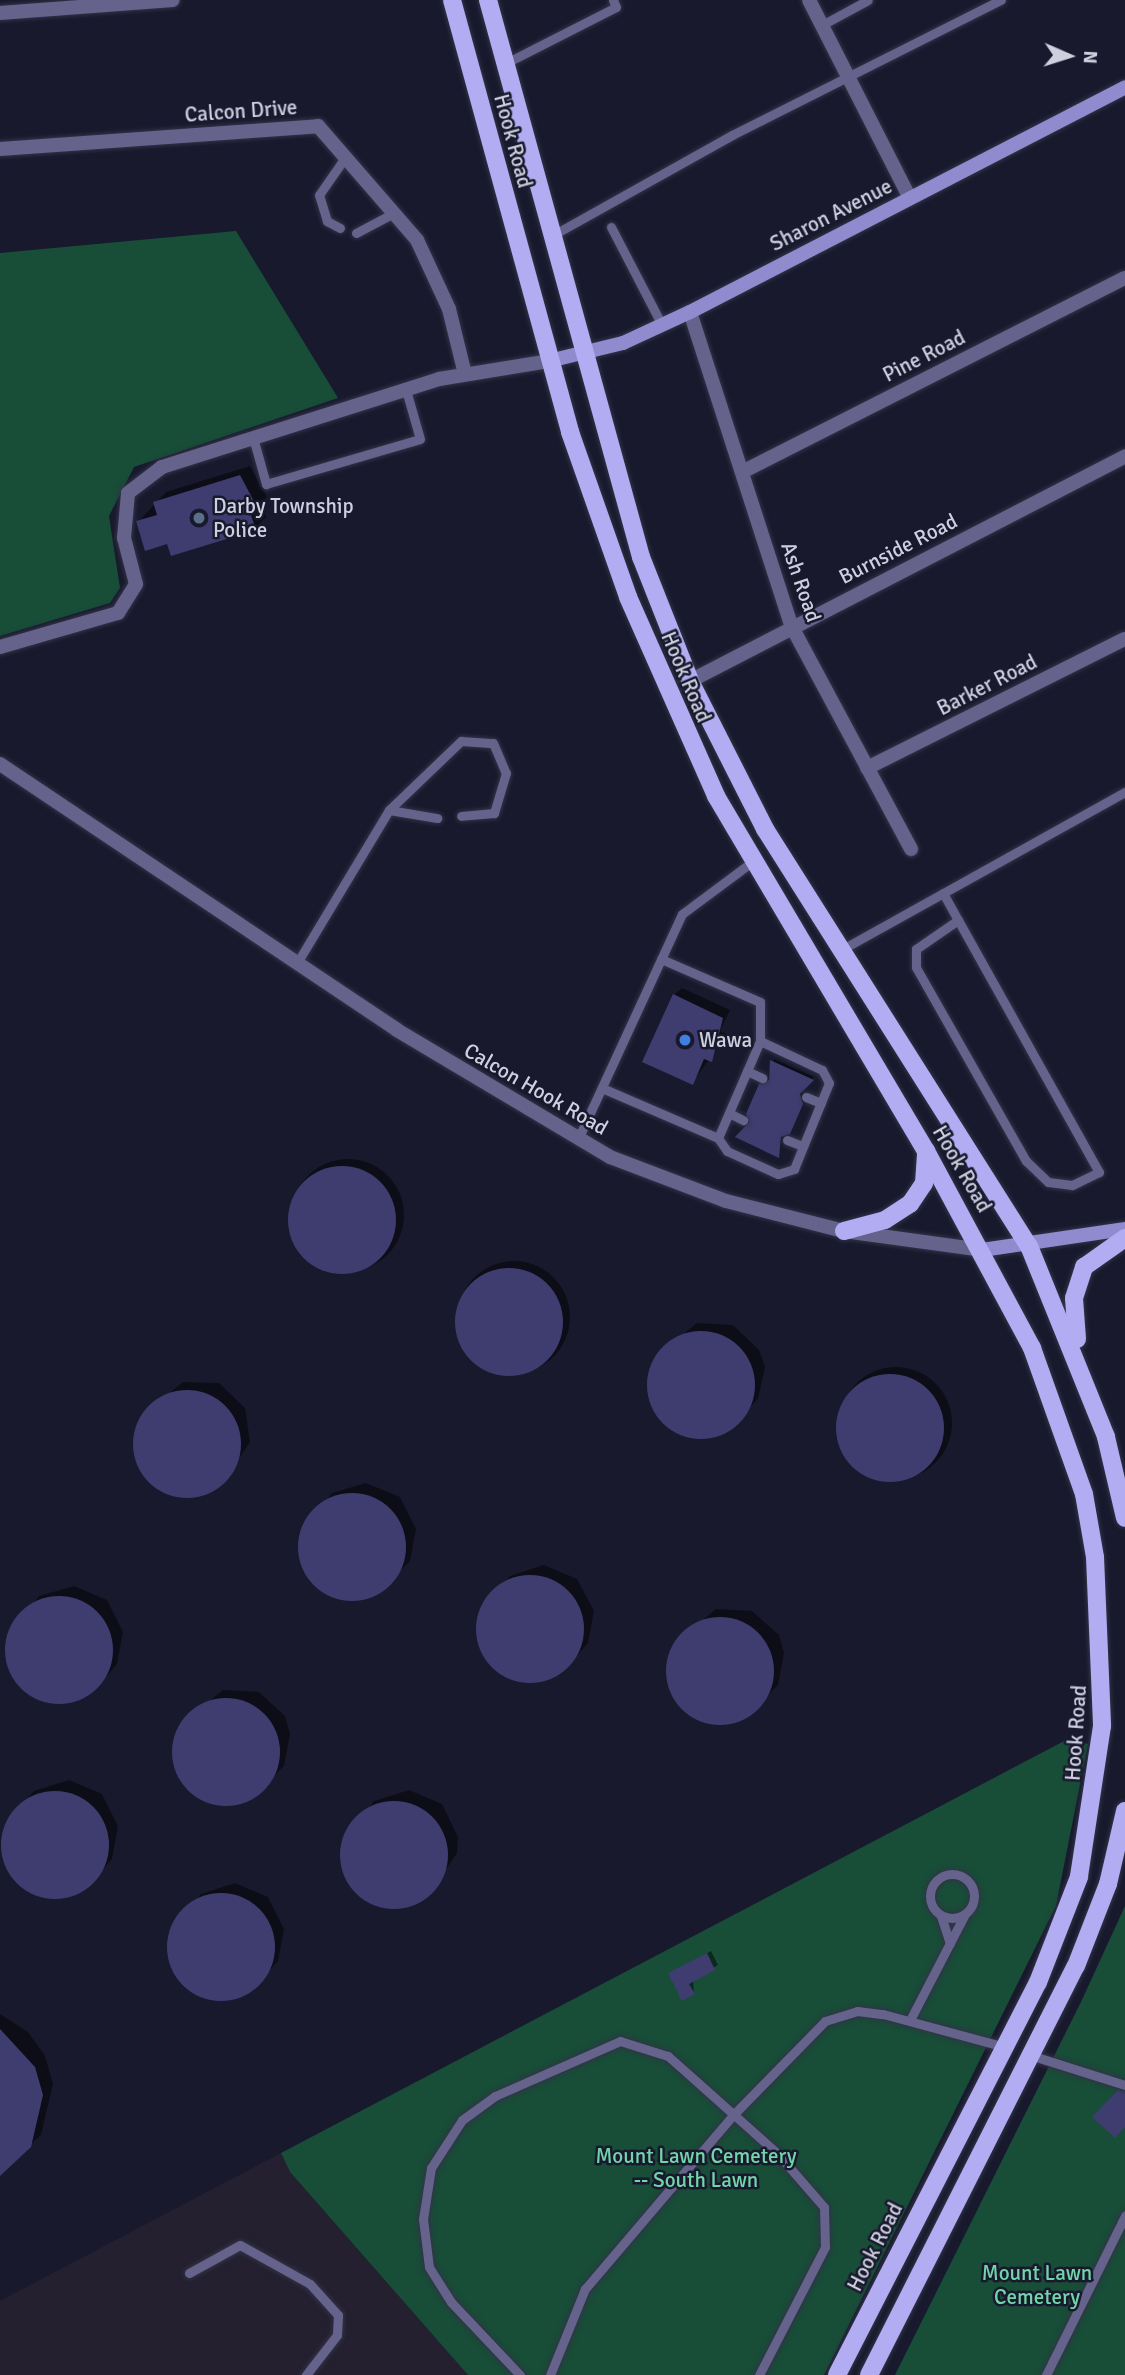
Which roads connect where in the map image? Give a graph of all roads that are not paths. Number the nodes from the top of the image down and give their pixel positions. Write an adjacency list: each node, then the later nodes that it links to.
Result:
1 (173, 0): 8 (street)
2 (452, 0): 25 (main road, Hook Road)
3 (488, 0): 10 (main road, Hook Road)
4 (613, 0): 10 (lane)
5 (809, 0): 9 (street)
6 (868, 0): 9 (lane)
7 (1001, 0): 11 (lane)
8 (0, 13)
9 (822, 25): 11 (street)
10 (506, 63): 20 (main road, Hook Road)
11 (850, 79): 15 (street); 20 (lane)
12 (1125, 87): 15 (street, Sharon Avenue)
13 (0, 149): 14 (street, Calcon Drive)
14 (344, 159): 16 (street, Calcon Drive); 18 (lane)
15 (910, 198): 22 (street, Sharon Avenue)
16 (390, 215): 19 (lane); 26 (street, Calcon Drive)
17 (611, 227): 23 (lane)
18 (340, 228)
19 (356, 233)
20 (555, 234): 24 (main road, Hook Road)
21 (1125, 278): 30 (street, Pine Road)
22 (690, 312): 23 (street, Sharon Avenue); 30 (street, Ash Road)
23 (663, 325): 24 (street, Sharon Avenue)
24 (588, 353): 25 (street, Sharon Avenue); 34 (main road, Hook Road)
25 (549, 361): 26 (street); 42 (main road, Hook Road)
26 (465, 373): 27 (street)
27 (406, 390): 28 (street); 28 (lane)
28 (254, 441): 33 (street)
29 (1125, 456): 31 (street, Burnside Road)
30 (742, 472): 31 (street, Ash Road)
31 (792, 627): 34 (street, Burnside Road); 36 (street, Ash Road)
32 (1125, 639): 36 (street, Barker Road)
33 (0, 647)
34 (690, 681): 45 (main road, Hook Road)
35 (0, 764): 47 (street, Calcon Hook Road)
36 (867, 768): 41 (street, Ash Road)
37 (1125, 792): 43 (lane)
38 (389, 810): 39 (lane); 40 (lane); 47 (lane)
39 (461, 816)
40 (437, 818)
41 (911, 849)
42 (753, 861): 46 (lane); 60 (main road, Hook Road)
43 (943, 893): 44 (lane); 45 (lane)
44 (958, 920): 44 (lane)
45 (839, 951): 64 (main road, Hook Road)
46 (661, 959): 48 (lane); 51 (lane)
47 (297, 963): 57 (street, Calcon Hook Road)
48 (760, 1041): 49 (lane); 53 (lane)
49 (747, 1072): 50 (lane); 54 (lane)
50 (762, 1078)
51 (602, 1088): 56 (lane); 57 (lane)
52 (806, 1097): 53 (lane)
53 (821, 1103): 59 (lane)
54 (729, 1113): 55 (lane); 56 (lane)
55 (743, 1120)
56 (718, 1138): 59 (lane)
57 (578, 1139): 62 (street, Calcon Hook Road)
58 (787, 1140): 59 (lane)
59 (803, 1146)
60 (926, 1151): 62 (main road); 65 (main road, Hook Road)
61 (1125, 1229): 64 (street, Calcon Hook Road)
62 (844, 1231): 65 (street, Calcon Hook Road)
63 (1125, 1238): 66 (main road)
64 (1028, 1246): 65 (street, Calcon Hook Road); 66 (main road, Hook Road)
65 (982, 1250): 75 (main road, Hook Road)
66 (1088, 1387): 67 (main road, Hook Road)
67 (1121, 1482): 68 (main road, Hook Road)
68 (1125, 1518)
69 (1125, 1811): 70 (main road)
70 (1123, 1828): 76 (main road)
71 (965, 1914): 72 (lane); 72 (lane); 73 (lane)
72 (941, 1916): 73 (lane)
73 (950, 1944): 74 (lane)
74 (910, 2020): 75 (lane); 78 (lane)
75 (1005, 2047): 85 (main road, Hook Road)
76 (1030, 2055): 77 (lane); 86 (main road)
77 (1125, 2085)
78 (734, 2114): 82 (lane); 83 (lane); 84 (lane)
79 (1125, 2216): 87 (lane)
80 (190, 2273): 81 (lane)
81 (306, 2375)
82 (520, 2375)
83 (550, 2375)
84 (759, 2375)
85 (837, 2375)
86 (869, 2375)
87 (1046, 2375)

